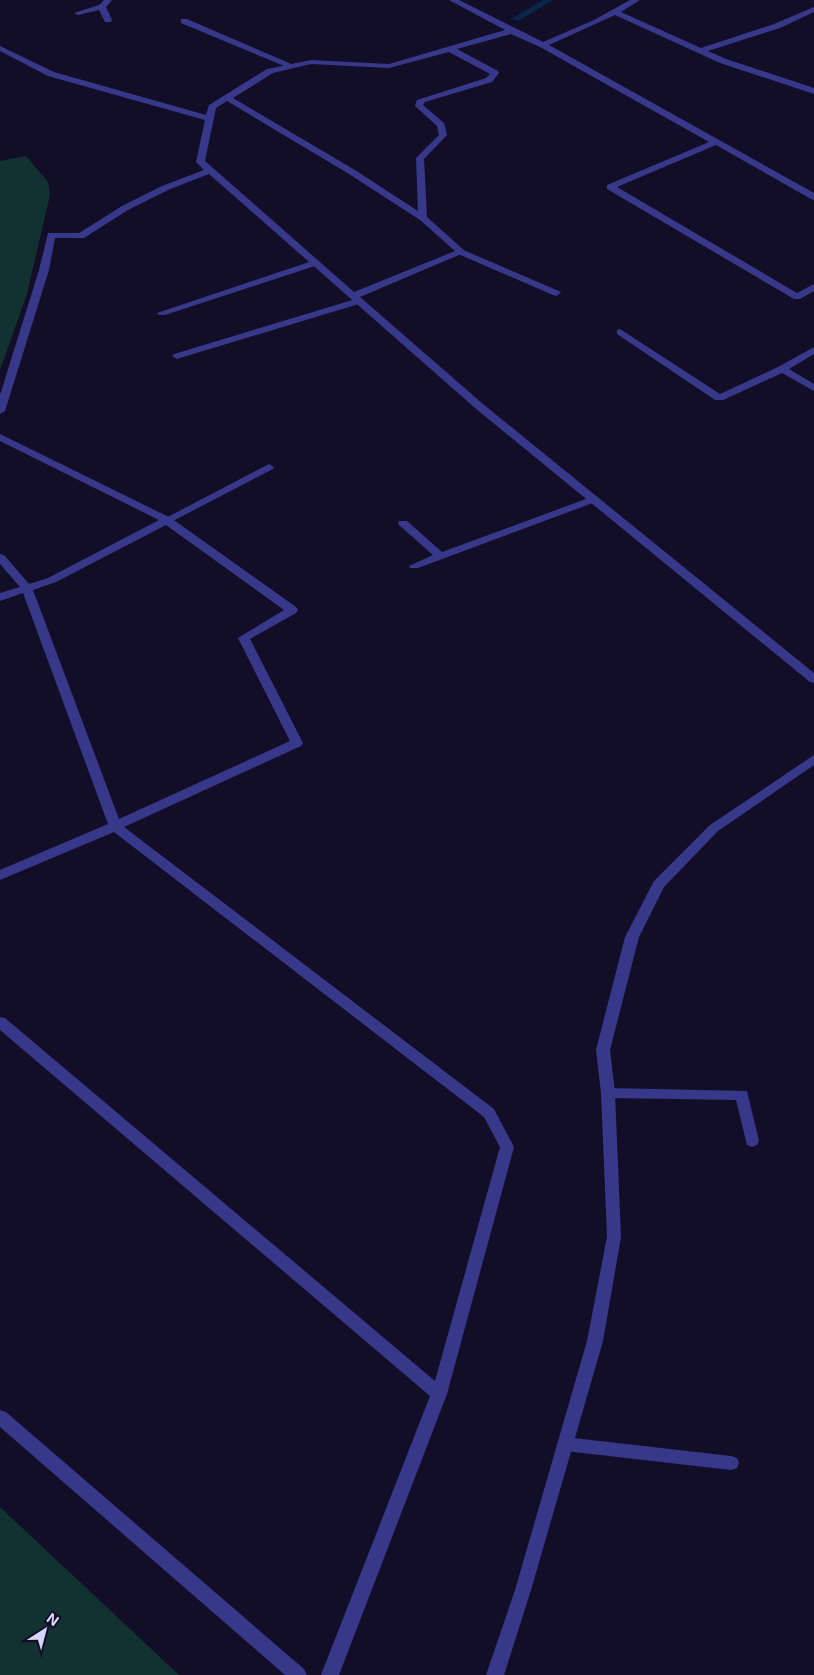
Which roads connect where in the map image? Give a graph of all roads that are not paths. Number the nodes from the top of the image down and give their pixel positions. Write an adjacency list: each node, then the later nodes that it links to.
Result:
1 (455, 0): 9 (street)
2 (636, 0): 5 (street)
3 (105, 4): 6 (street); 7 (street)
4 (814, 9): 13 (street)
5 (614, 12): 10 (street); 13 (street)
6 (78, 13)
7 (108, 20)
8 (184, 22): 14 (street)
9 (512, 31): 10 (street); 12 (street)
10 (543, 45): 18 (street)
11 (0, 48): 17 (street)
12 (450, 49): 14 (street); 21 (street)
13 (701, 51): 15 (street)
14 (292, 66): 16 (street)
15 (814, 91)
16 (227, 98): 17 (street); 21 (street)
17 (210, 119): 19 (street)
18 (716, 142): 20 (street); 24 (street)
19 (210, 171): 23 (street); 33 (street)
20 (814, 197)
21 (423, 218): 22 (street)
22 (461, 252): 25 (street); 26 (street)
23 (316, 263): 26 (street); 27 (street)
24 (814, 287)
25 (556, 293)
26 (356, 298): 30 (street); 36 (street)
27 (162, 313)
28 (620, 332): 31 (street)
29 (814, 350): 31 (street)
30 (177, 356)
31 (782, 370): 32 (street)
32 (814, 388)
33 (0, 411)
34 (0, 437): 37 (street)
35 (269, 467): 37 (street)
36 (594, 499): 39 (street); 44 (street)
37 (167, 520): 42 (street); 46 (street)
38 (402, 524): 39 (street)
39 (440, 556): 41 (street)
40 (0, 557): 42 (street)
41 (414, 566)
42 (26, 587): 43 (street); 46 (street)
43 (0, 597)
44 (814, 679)
45 (814, 759): 49 (street)
46 (115, 826): 47 (street); 51 (street)
47 (0, 875)
48 (0, 1022): 51 (street)
49 (608, 1093): 50 (street); 53 (street)
50 (752, 1140)
51 (439, 1394): 56 (street)
52 (0, 1417): 55 (street)
53 (564, 1444): 54 (street); 57 (street)
54 (731, 1463)
55 (298, 1675)
56 (330, 1675)
57 (495, 1675)

